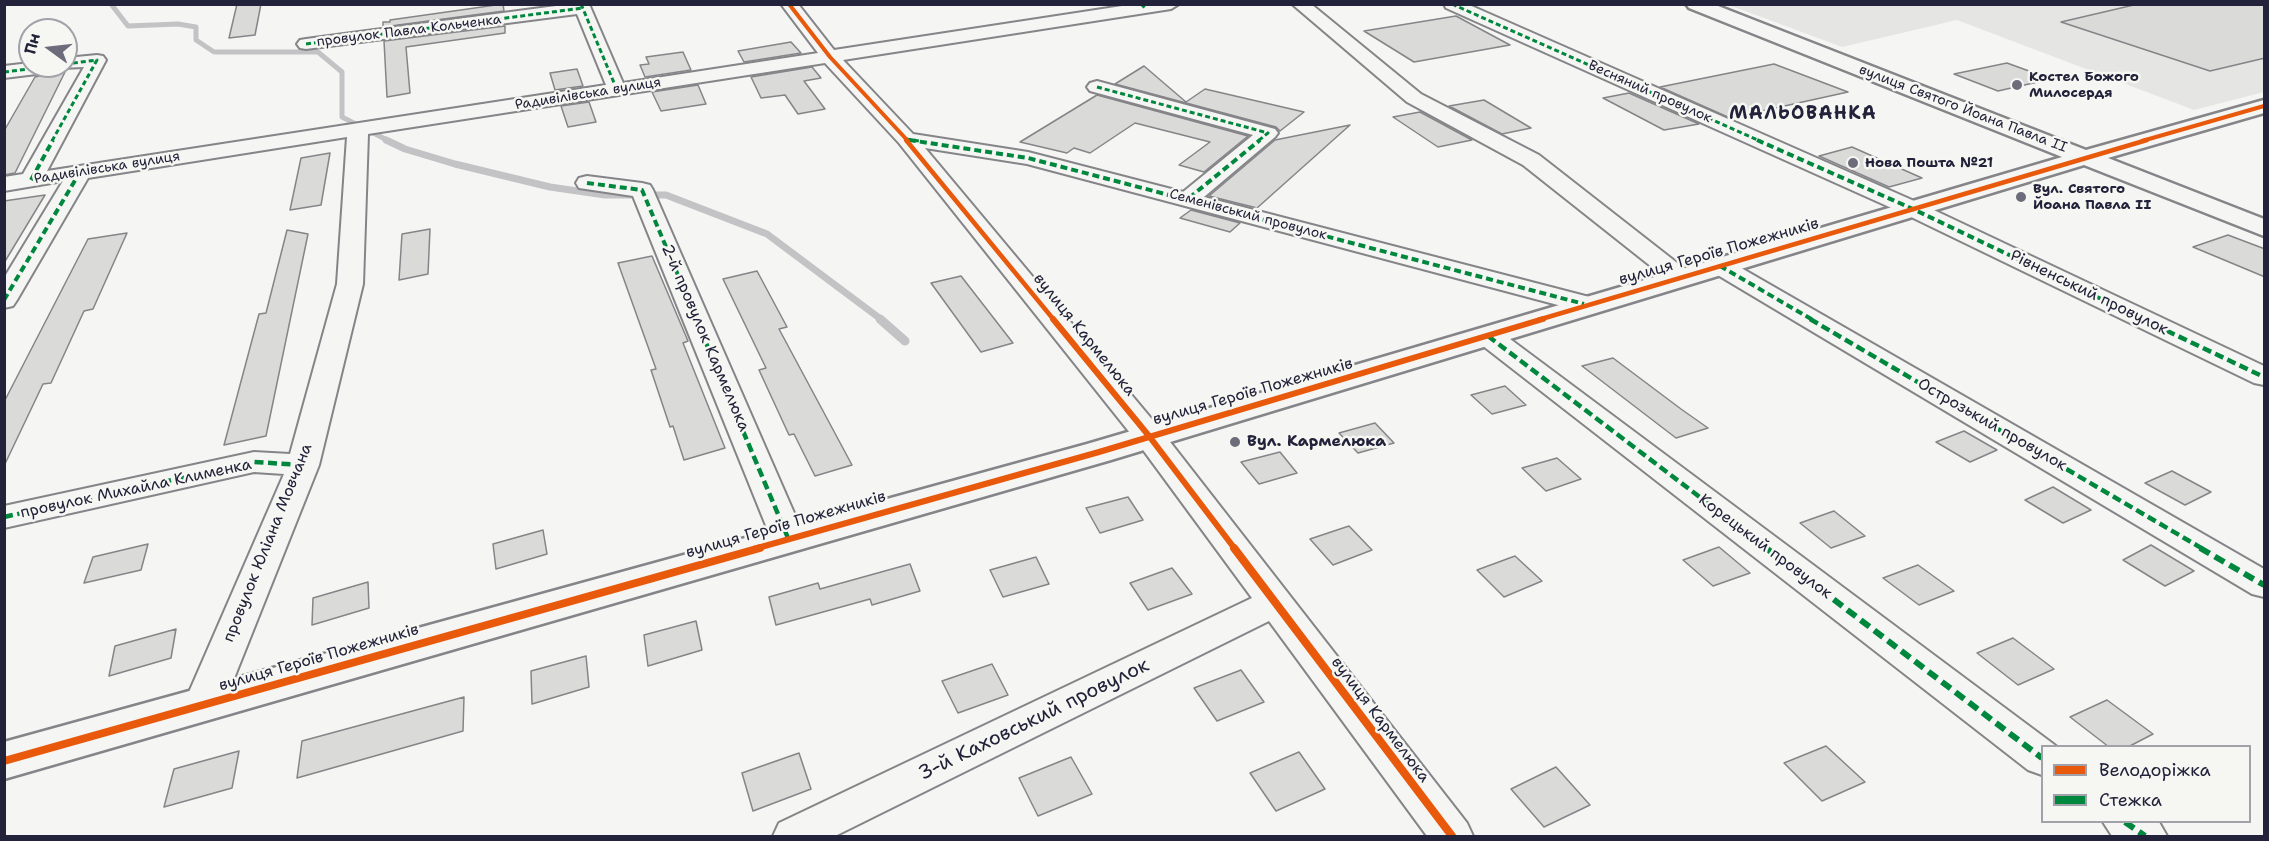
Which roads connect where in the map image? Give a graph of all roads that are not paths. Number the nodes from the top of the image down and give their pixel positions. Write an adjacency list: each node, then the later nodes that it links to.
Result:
1 (789, 4): 9 (street, вулиця Кармелюка)
2 (1171, 4): 7 (street, Радивілівська вулиця)
3 (1300, 4): 25 (street)
4 (1452, 4): 22 (street, Весняний провулок)
5 (1695, 4): 16 (street, вулиця Святого Йоана Павла II)
6 (582, 6): 8 (street, провулок Павла Кольченка); 12 (street)
7 (1143, 6): 9 (street, Радивілівська вулиця)
8 (306, 44)
9 (830, 57): 12 (street, Радивілівська вулиця); 15 (street, вулиця Кармелюка)
10 (78, 62): 18 (street)
11 (1097, 87): 21 (street)
12 (617, 90): 14 (street, Радивілівська вулиця)
13 (2265, 106): 16 (street, вулиця Героїв Пожежників)
14 (358, 129): 17 (street, Радивілівська вулиця); 31 (street, провулок Юліана Мовчана)
15 (906, 139): 21 (street, Семенівський провулок); 30 (street, вулиця Кармелюка)
16 (2086, 157): 22 (street, вулиця Героїв Пожежників); 23 (street, вулиця Святого Йоана Павла II)
17 (80, 172): 18 (street, Радивілівська вулиця); 26 (street)
18 (31, 180): 20 (street, Радивілівська вулиця)
19 (587, 183): 33 (street, 2-й провулок Кармелюка)
20 (4, 184)
21 (1189, 198): 27 (street, Семенівський провулок)
22 (1913, 209): 24 (street, вулиця Героїв Пожежників); 29 (street, Рівненський провулок)
23 (2265, 228)
24 (1720, 266): 25 (street, вулиця Героїв Пожежників); 34 (street, Острозький провулок)
25 (1681, 278): 27 (street, вулиця Героїв Пожежників)
26 (4, 300)
27 (1588, 305): 28 (street, вулиця Героїв Пожежників)
28 (1488, 336): 30 (street, вулиця Героїв Пожежників); 37 (street, Корецький провулок)
29 (2265, 377)
30 (1149, 436): 33 (street, вулиця Героїв Пожежників); 35 (street, вулиця Кармелюка)
31 (303, 465): 32 (street, провулок Михайла Клименка); 36 (street, провулок Юліана Мовчана)
32 (4, 517)
33 (788, 538): 36 (street, вулиця Героїв Пожежників)
34 (2265, 585)
35 (1273, 603): 40 (street, 3-й Каховський провулок); 41 (street, вулиця Кармелюка)
36 (202, 706): 38 (street, вулиця Героїв Пожежників)
37 (2041, 757)
38 (4, 762)
39 (2126, 823): 42 (street)
40 (794, 837)
41 (1452, 837)
42 (2145, 837)

